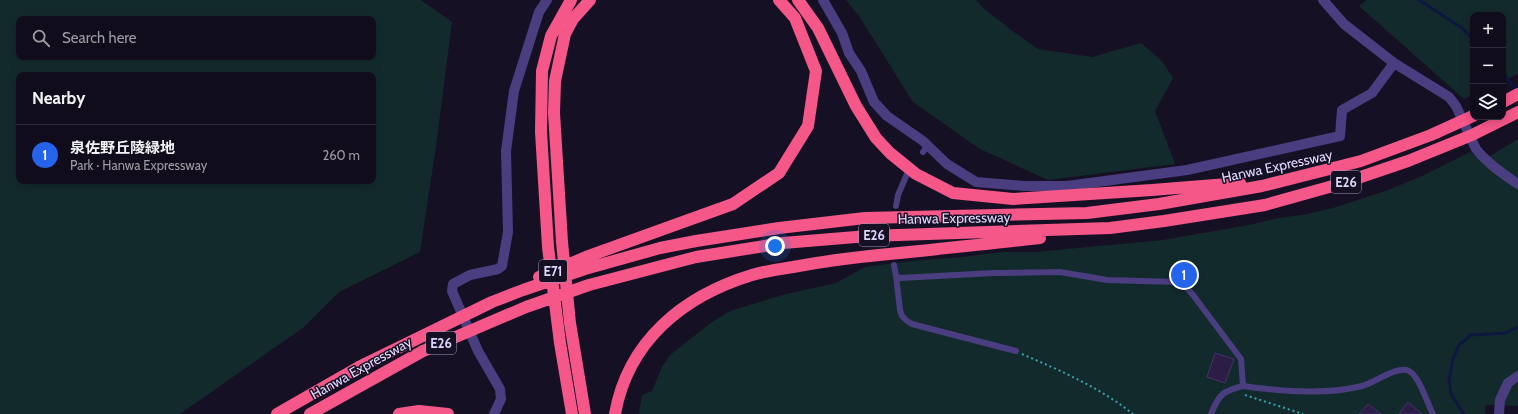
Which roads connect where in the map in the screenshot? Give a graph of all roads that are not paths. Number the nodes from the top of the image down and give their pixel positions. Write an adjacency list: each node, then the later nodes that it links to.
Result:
1 (547, 0): 28 (street)
2 (571, 0): 29 (highway)
3 (590, 0): 30 (highway)
4 (779, 0): 18 (highway)
5 (798, 0): 14 (highway)
6 (823, 0): 8 (street)
7 (1323, 0): 8 (street)
8 (1394, 63): 15 (street)
9 (1518, 94): 10 (highway)
10 (1506, 100)
11 (1518, 112): 17 (highway, Hanwa Expressway / E26)
12 (1470, 117): 14 (highway, Hanwa Expressway / E26)
13 (907, 174): 16 (lane)
14 (1297, 178): 18 (highway, Hanwa Expressway / E26)
15 (1518, 184)
16 (896, 206)
17 (1110, 228): 25 (highway, Hanwa Expressway / E26); 31 (highway)
18 (586, 263): 24 (highway, Hanwa Expressway / E26)
19 (894, 265): 20 (lane)
20 (896, 276): 21 (lane); 23 (lane)
21 (1016, 351)
22 (1518, 376): 34 (street)
23 (1240, 387): 32 (lane); 33 (lane)
24 (277, 414)
25 (310, 414)
26 (399, 414): 27 (highway)
27 (448, 414)
28 (494, 414)
29 (572, 414)
30 (585, 414)
31 (616, 414)
32 (1211, 414)
33 (1433, 414)
34 (1499, 414)

